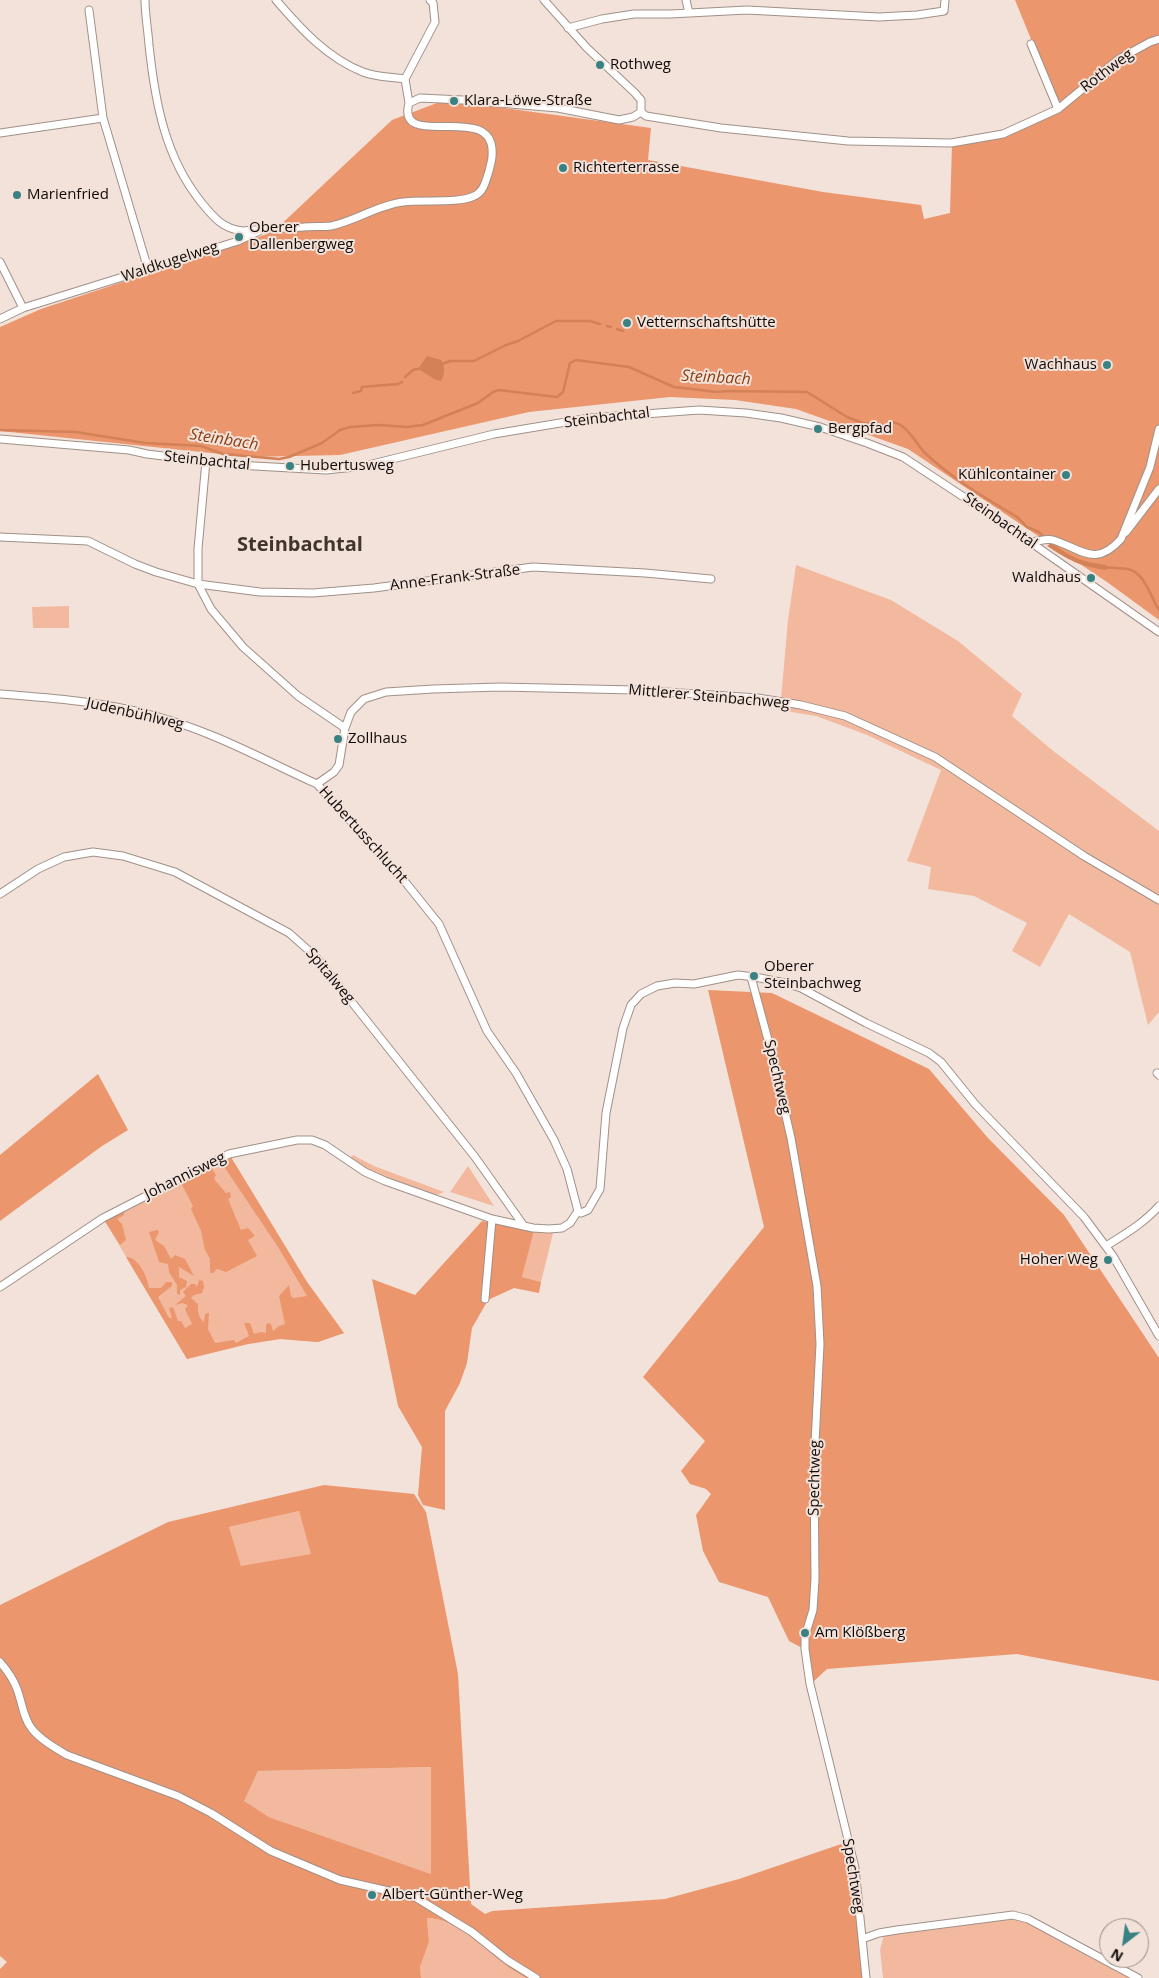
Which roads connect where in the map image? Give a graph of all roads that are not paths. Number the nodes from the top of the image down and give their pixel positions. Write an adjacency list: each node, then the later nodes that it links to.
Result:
1 (145, 0): 18 (street)
2 (276, 0): 12 (street)
3 (430, 0): 12 (street)
4 (544, 0): 9 (street)
5 (686, 0): 8 (street)
6 (945, 0): 8 (street)
7 (89, 10): 16 (street)
8 (689, 13): 9 (street)
9 (568, 28): 15 (street)
10 (1159, 40): 14 (street, Rothweg)
11 (1031, 44): 14 (street)
12 (405, 79): 13 (street)
13 (409, 103): 15 (street); 18 (street, Waldkugelweg)
14 (1058, 109): 15 (street, Rothweg)
15 (641, 112)
16 (104, 118): 17 (street); 20 (street)
17 (0, 133)
18 (264, 229): 20 (street, Waldkugelweg)
19 (0, 262): 21 (street)
20 (148, 269): 21 (street, Waldkugelweg)
21 (23, 308): 22 (street, Waldkugelweg)
22 (0, 319)
23 (1159, 429): 28 (street)
24 (0, 439): 25 (street, Steinbachtal)
25 (206, 461): 29 (street, Steinbachtal); 31 (street)
26 (1159, 490): 28 (street)
27 (0, 538): 31 (street)
28 (1121, 539): 29 (street)
29 (1029, 542): 32 (street, Steinbachtal)
30 (712, 579): 31 (street, Anne-Frank-Straße)
31 (198, 584): 34 (street)
32 (1159, 632)
33 (0, 694): 35 (street, Judenbühlweg)
34 (345, 728): 35 (street, Hubertusschlucht); 37 (street, Mittlerer Steinbachweg)
35 (318, 783): 40 (street, Hubertusschlucht)
36 (0, 894): 42 (street, Spitalweg)
37 (1159, 900)
38 (751, 977): 40 (street); 43 (street); 48 (street, Spechtweg)
39 (1159, 1206): 43 (street)
40 (578, 1211): 42 (street, Johannisweg)
41 (492, 1220): 42 (street, Johannisweg); 44 (street, Johannisweg); 45 (street)
42 (524, 1226)
43 (1106, 1246): 46 (street)
44 (0, 1287)
45 (485, 1299)
46 (1159, 1336)
47 (0, 1662): 49 (street)
48 (862, 1939): 50 (street, Spechtweg); 51 (street)
49 (536, 1978)
50 (866, 1978)
51 (1138, 1978)

